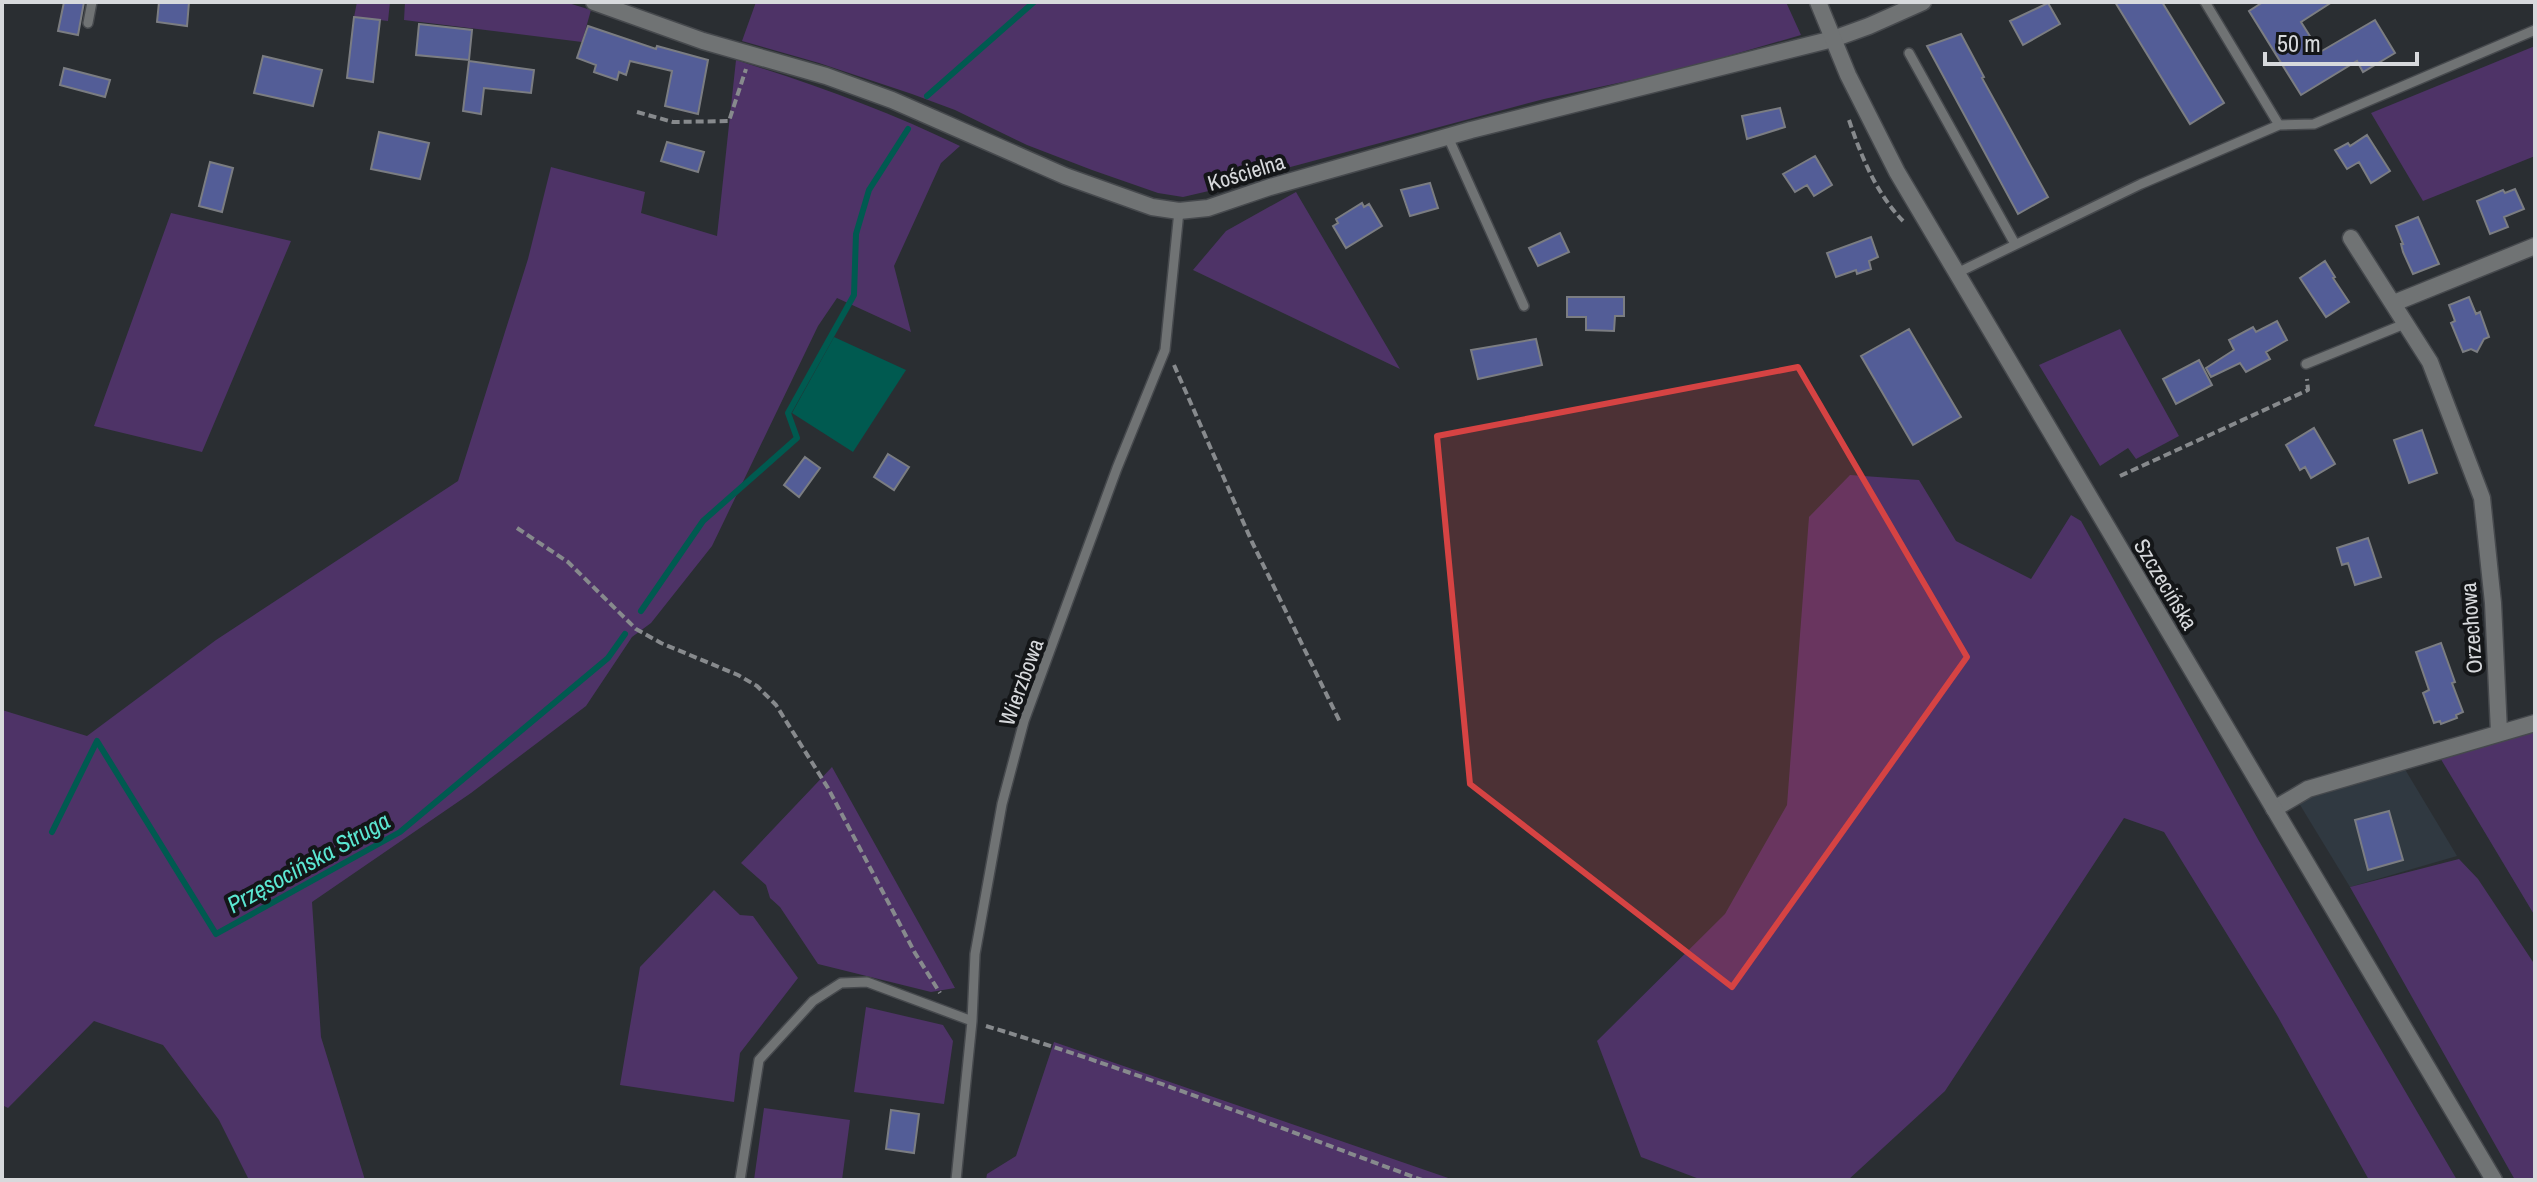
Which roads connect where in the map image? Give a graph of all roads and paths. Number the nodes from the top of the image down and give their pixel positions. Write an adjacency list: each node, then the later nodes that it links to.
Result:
1 (92, 2): 6 (lane)
2 (594, 2): 10 (street, Kościelna)
3 (1818, 2): 8 (street, Szczecińska)
4 (1923, 2): 8 (street, Kościelna)
5 (2205, 2): 12 (lane)
6 (88, 23)
7 (2535, 30): 12 (lane)
8 (1833, 39): 13 (street, Kościelna); 18 (street, Szczecińska)
9 (1909, 53): 16 (lane)
10 (750, 55): 11 (path); 14 (street, Kościelna)
11 (637, 112)
12 (2279, 125): 16 (lane)
13 (1448, 137): 14 (street, Kościelna); 20 (lane)
14 (1179, 211): 22 (lane, Wierzbowa)
15 (2351, 238): 19 (street, Orzechowa)
16 (2015, 244): 18 (lane)
17 (2535, 246): 19 (street)
18 (1957, 273): 29 (street, Szczecińska)
19 (2394, 303): 21 (street, Orzechowa)
20 (1524, 306)
21 (2407, 323): 23 (lane); 28 (street, Orzechowa)
22 (1165, 350): 26 (path); 31 (lane, Wierzbowa)
23 (2306, 364): 24 (path)
24 (2120, 476)
25 (517, 528): 30 (path)
26 (1340, 722)
27 (2535, 723): 28 (street)
28 (2499, 732): 29 (street)
29 (2274, 809): 35 (street, Szczecińska)
30 (954, 1014): 31 (lane); 32 (lane)
31 (972, 1021): 33 (lane, Wierzbowa); 34 (path)
32 (740, 1180)
33 (956, 1180)
34 (1422, 1180)
35 (2494, 1180)

